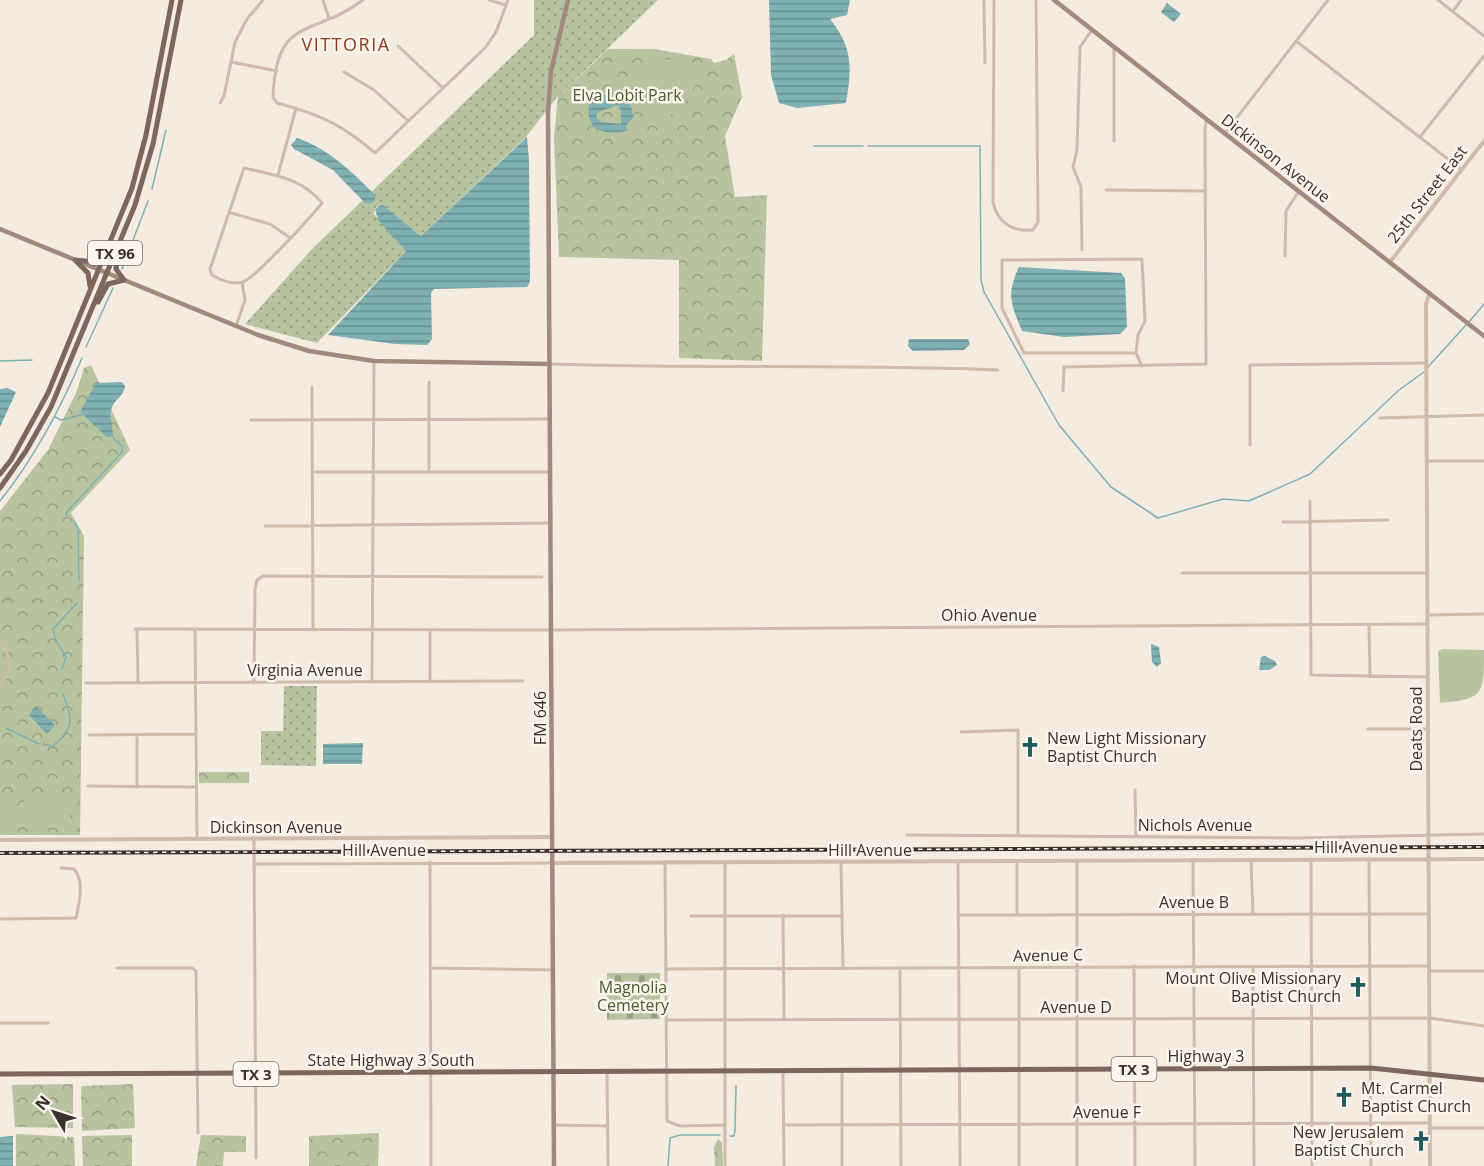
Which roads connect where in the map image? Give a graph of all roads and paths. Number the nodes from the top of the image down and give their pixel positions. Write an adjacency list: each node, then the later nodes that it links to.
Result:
1 (172, 0): 47 (main road, TX 96)
2 (181, 0): 44 (main road, TX 96)
3 (263, 0): 25 (street)
4 (322, 0): 18 (street)
5 (363, 0): 18 (street)
6 (489, 0): 16 (street)
7 (508, 0): 16 (street)
8 (568, 0): 64 (main road, FM 646)
9 (984, 0): 26 (street)
10 (994, 0): 11 (street)
11 (1036, 0)
12 (1054, 0): 19 (main road, Dickinson Avenue)
13 (1328, 0): 21 (street)
14 (1438, 0): 17 (street)
15 (1461, 0): 17 (street)
16 (507, 5): 29 (street)
17 (1453, 11): 20 (street)
18 (329, 19): 27 (street)
19 (1092, 30): 23 (main road, Dickinson Avenue); 48 (street)
20 (1484, 36)
21 (1296, 41): 34 (street); 35 (street)
22 (398, 46): 29 (street)
23 (1114, 47): 32 (main road, Dickinson Avenue); 36 (street)
24 (1484, 56): 35 (street)
25 (231, 62): 27 (street); 30 (street)
26 (985, 63)
27 (277, 71): 31 (street)
28 (344, 72): 33 (street)
29 (443, 88): 33 (street)
30 (220, 103)
31 (296, 108): 33 (street); 39 (street)
32 (1207, 119): 34 (main road, Dickinson Avenue); 41 (street)
33 (408, 121)
34 (1225, 133): 42 (main road, Dickinson Avenue)
35 (1420, 137): 38 (street)
36 (1114, 141)
37 (1484, 141): 38 (street, 25th Street East)
38 (1462, 170): 51 (street, 25th Street East)
39 (278, 175): 43 (street); 46 (street)
40 (1106, 190): 41 (street)
41 (1206, 191): 65 (street)
42 (1299, 191): 49 (street); 51 (main road, Dickinson Avenue)
43 (231, 213): 46 (street); 55 (street)
44 (129, 219): 53 (main road, TX 96); 54 (main road)
45 (0, 229): 50 (main road)
46 (289, 237): 55 (street)
47 (111, 242): 50 (main road); 52 (main road, TX 96)
48 (1082, 249)
49 (1285, 256)
50 (75, 260): 52 (main road); 56 (main road)
51 (1390, 262): 57 (main road, Dickinson Avenue)
52 (99, 270): 53 (main road); 56 (main road, TX 96)
53 (106, 273): 54 (main road); 58 (main road, TX 96)
54 (124, 280): 58 (main road); 59 (main road)
55 (242, 282): 59 (street)
56 (90, 293): 85 (main road, TX 96)
57 (1430, 293): 60 (main road, Dickinson Avenue); 63 (street, Deats Road)
58 (90, 314): 86 (main road, TX 96)
59 (237, 326): 62 (main road)
60 (1483, 335)
61 (1136, 352): 61 (street); 65 (street)
62 (374, 361): 64 (main road); 77 (street)
63 (1426, 363): 70 (street, Deats Road); 78 (street)
64 (550, 364): 66 (street); 74 (main road, FM 646 / FM 646)
65 (1142, 366): 69 (street)
66 (998, 370)
67 (429, 382): 73 (street)
68 (312, 387): 76 (street)
69 (1063, 391)
70 (1426, 415): 71 (street); 72 (street); 79 (street, Deats Road)
71 (1484, 415)
72 (1380, 418)
73 (429, 419): 74 (street); 77 (street); 81 (street)
74 (550, 419): 84 (main road, FM 646 / FM 646)
75 (251, 420): 76 (street)
76 (312, 420): 77 (street); 82 (street)
77 (373, 420): 83 (street)
78 (1250, 445)
79 (1426, 461): 80 (street); 97 (street, Deats Road)
80 (1484, 461)
81 (429, 471): 83 (street); 84 (street)
82 (312, 472): 83 (street); 92 (street)
83 (373, 472): 93 (street)
84 (551, 472): 91 (main road, FM 646 / FM 646)
85 (0, 474)
86 (0, 488)
87 (1310, 501): 89 (street)
88 (1388, 520): 89 (street)
89 (1310, 521): 90 (street); 96 (street)
90 (1283, 522)
91 (551, 523): 93 (street); 110 (main road, FM 646 / FM 646)
92 (313, 524): 93 (street); 94 (street); 98 (street)
93 (373, 524): 99 (street)
94 (265, 526)
95 (1182, 573): 96 (street)
96 (1310, 573): 97 (street); 104 (street)
97 (1427, 573): 103 (street, Deats Road)
98 (312, 576): 99 (street); 106 (street); 107 (street)
99 (372, 577): 100 (street); 108 (street)
100 (542, 577)
101 (1484, 614): 103 (street)
102 (1369, 625): 103 (street, Ohio Avenue); 104 (street, Ohio Avenue); 112 (street)
103 (1427, 625): 113 (street, Deats Road)
104 (1310, 626): 110 (street, Ohio Avenue); 112 (street)
105 (195, 629): 106 (street, Ohio Avenue); 116 (street, Ohio Avenue); 117 (street)
106 (255, 630): 107 (street, Ohio Avenue); 120 (street)
107 (313, 630): 108 (street, Ohio Avenue)
108 (372, 630): 109 (street, Ohio Avenue); 114 (street)
109 (430, 630): 110 (street, Ohio Avenue); 118 (street)
110 (551, 630): 136 (main road, FM 646 / FM 646)
111 (0, 642): 121 (street)
112 (1370, 677): 113 (street)
113 (1427, 677): 123 (street, Deats Road)
114 (372, 681): 118 (street, Virginia Avenue); 120 (street, Virginia Avenue)
115 (523, 681): 118 (street, Virginia Avenue)
116 (138, 682): 117 (street, Virginia Avenue); 119 (street, Virginia Avenue)
117 (195, 682): 120 (street, Virginia Avenue); 126 (street)
118 (430, 682)
119 (86, 683)
120 (254, 683)
121 (0, 686)
122 (1368, 729): 123 (street)
123 (1428, 729): 133 (street, Deats Road)
124 (960, 732): 135 (street)
125 (137, 734): 126 (street); 127 (street); 129 (street)
126 (196, 734): 130 (street)
127 (89, 735)
128 (88, 786): 129 (street)
129 (137, 787): 130 (street)
130 (196, 787): 139 (street)
131 (1135, 790): 137 (street)
132 (1484, 834): 133 (street, Nichols Avenue)
133 (1428, 835): 137 (street, Nichols Avenue); 143 (street, Deats Road)
134 (907, 836): 135 (street, Nichols Avenue)
135 (1018, 836): 137 (street, Nichols Avenue)
136 (552, 837): 140 (street, Dickinson Avenue); 154 (main road, FM 646 / FM 646)
137 (1136, 837)
138 (0, 840): 139 (street, Dickinson Avenue)
139 (197, 840): 140 (street, Dickinson Avenue)
140 (254, 840): 155 (street)
141 (1311, 859): 142 (street, Hill Avenue); 146 (street, Hill Avenue); 160 (street)
142 (1369, 859): 143 (street, Hill Avenue); 161 (street)
143 (1428, 859): 147 (street, Hill Avenue); 162 (street, Deats Road)
144 (1077, 860): 145 (street, Hill Avenue); 149 (street, Hill Avenue); 157 (street)
145 (1194, 860): 146 (street, Hill Avenue); 158 (street)
146 (1251, 860): 159 (street)
147 (1484, 860)
148 (958, 861): 149 (street, Hill Avenue); 153 (street, Hill Avenue); 167 (street)
149 (1017, 861): 168 (street)
150 (430, 862): 154 (street, Hill Avenue); 155 (street, Hill Avenue); 179 (street)
151 (665, 862): 152 (street, Hill Avenue); 154 (street, Hill Avenue); 163 (street)
152 (725, 862): 153 (street, Hill Avenue); 165 (street)
153 (841, 862): 170 (street)
154 (552, 863): 188 (main road, FM 646 / FM 646)
155 (255, 864): 224 (street)
156 (61, 868): 171 (street)
157 (1077, 914): 158 (street, Avenue B); 168 (street, Avenue B); 177 (street)
158 (1194, 914): 159 (street, Avenue B); 173 (street)
159 (1253, 914): 160 (street, Avenue B)
160 (1311, 914): 161 (street, Avenue B); 175 (street)
161 (1369, 914): 162 (street, Avenue B); 176 (street)
162 (1428, 914): 187 (street, Deats Road)
163 (666, 915): 164 (street); 185 (street)
164 (672, 915)
165 (725, 915): 166 (street); 169 (street); 180 (street)
166 (783, 915): 170 (street); 181 (street)
167 (959, 915): 168 (street, Avenue B); 183 (street)
168 (1017, 915)
169 (691, 916)
170 (841, 916): 182 (street)
171 (0, 919)
172 (1134, 966): 173 (street, Avenue C); 177 (street, Avenue C); 195 (street)
173 (1194, 966): 174 (street, Avenue C); 196 (street)
174 (1253, 966): 175 (street, Avenue C); 190 (street)
175 (1311, 966): 176 (street, Avenue C); 191 (street)
176 (1370, 966): 187 (street, Avenue C); 192 (street)
177 (1077, 967): 184 (street, Avenue C); 194 (street)
178 (117, 968): 223 (street)
179 (431, 968): 188 (street); 221 (street)
180 (725, 968): 181 (street, Avenue C); 185 (street, Avenue C); 198 (street)
181 (783, 968): 182 (street, Avenue C); 199 (street)
182 (843, 968): 186 (street, Avenue C)
183 (958, 968): 184 (street, Avenue C); 186 (street, Avenue C); 201 (street)
184 (1019, 968): 202 (street)
185 (667, 969): 197 (street)
186 (900, 969): 200 (street)
187 (1430, 969): 189 (street, Avenue C); 193 (street, Deats Road)
188 (553, 970): 218 (main road, FM 646 / FM 646)
189 (1484, 971)
190 (1253, 1018): 191 (street, Avenue D); 196 (street, Avenue D); 209 (street)
191 (1312, 1018): 192 (street, Avenue D); 210 (street)
192 (1370, 1018): 193 (street, Avenue D); 206 (street)
193 (1430, 1018): 205 (street, Avenue D); 225 (street, Deats Road)
194 (1077, 1019): 195 (street, Avenue D); 202 (street, Avenue D); 214 (street)
195 (1135, 1019): 196 (street, Avenue D); 207 (street)
196 (1195, 1019): 208 (street)
197 (668, 1020): 198 (street, Avenue D); 220 (street)
198 (725, 1020): 199 (street, Avenue D); 211 (street)
199 (784, 1020): 200 (street, Avenue D)
200 (901, 1020): 201 (street, Avenue D); 217 (street)
201 (958, 1020): 202 (street, Avenue D); 212 (street)
202 (1019, 1020): 213 (street)
203 (0, 1023): 204 (street)
204 (48, 1023)
205 (1484, 1026)
206 (1371, 1068): 210 (main road, Highway 3 / TX 3); 225 (main road, Highway 3 / TX 3); 234 (street)
207 (1135, 1069): 208 (main road, Highway 3 / TX 3); 214 (main road, Highway 3 / TX 3); 232 (street)
208 (1195, 1069): 209 (main road, Highway 3 / TX 3); 227 (street)
209 (1254, 1069): 210 (main road, Highway 3 / TX 3); 233 (street)
210 (1312, 1069): 228 (street)
211 (724, 1070): 215 (main road, State Highway 3 South / TX 3); 220 (main road, State Highway 3 South / TX 3); 236 (street)
212 (959, 1070): 213 (main road, Highway 3 / TX 3); 217 (main road, Highway 3 / TX 3); 229 (street)
213 (1019, 1070): 214 (main road, Highway 3 / TX 3); 230 (street)
214 (1077, 1070): 231 (street)
215 (783, 1071): 216 (main road, Highway 3 / TX 3); 237 (street)
216 (842, 1071): 217 (main road, Highway 3 / TX 3); 238 (street)
217 (901, 1071): 239 (street)
218 (554, 1072): 219 (main road, State Highway 3 South / TX 3); 221 (main road, State Highway 3 South / TX 3); 235 (main road, FM 646)
219 (607, 1072): 220 (main road, State Highway 3 South / TX 3); 241 (street)
220 (666, 1072): 236 (street)
221 (431, 1073): 224 (main road, State Highway 3 South / TX 3); 245 (street)
222 (0, 1074): 223 (main road, State Highway 3 South / TX 3)
223 (198, 1074): 224 (main road, State Highway 3 South / TX 3); 243 (street)
224 (256, 1074): 244 (street)
225 (1430, 1074): 226 (main road, Highway 3 / TX 3); 240 (street, Deats Road)
226 (1484, 1080)
227 (1195, 1123): 232 (street, Avenue F); 233 (street, Avenue F); 256 (street)
228 (1312, 1123): 233 (street, Avenue F); 234 (street, Avenue F); 258 (street)
229 (960, 1124): 230 (street, Avenue F); 239 (street, Avenue F); 252 (street)
230 (1019, 1124): 231 (street, Avenue F); 253 (street)
231 (1077, 1124): 232 (street, Avenue F); 254 (street)
232 (1135, 1124): 255 (street)
233 (1254, 1124): 257 (street)
234 (1371, 1124): 240 (street, Avenue F); 259 (street)
235 (554, 1125): 241 (street); 246 (main road, FM 646)
236 (725, 1125): 248 (street)
237 (784, 1125): 238 (street, Avenue F); 249 (street)
238 (842, 1125): 239 (street, Avenue F); 250 (street)
239 (901, 1125): 251 (street)
240 (1430, 1125): 242 (street, Avenue F); 260 (street, Deats Road)
241 (608, 1126): 247 (street)
242 (1484, 1128)
243 (198, 1133)
244 (256, 1158)
245 (431, 1166)
246 (554, 1166)
247 (608, 1166)
248 (725, 1166)
249 (784, 1166)
250 (842, 1166)
251 (901, 1166)
252 (960, 1166)
253 (1019, 1166)
254 (1077, 1166)
255 (1135, 1166)
256 (1195, 1166)
257 (1254, 1166)
258 (1312, 1166)
259 (1371, 1166)
260 (1430, 1166)

